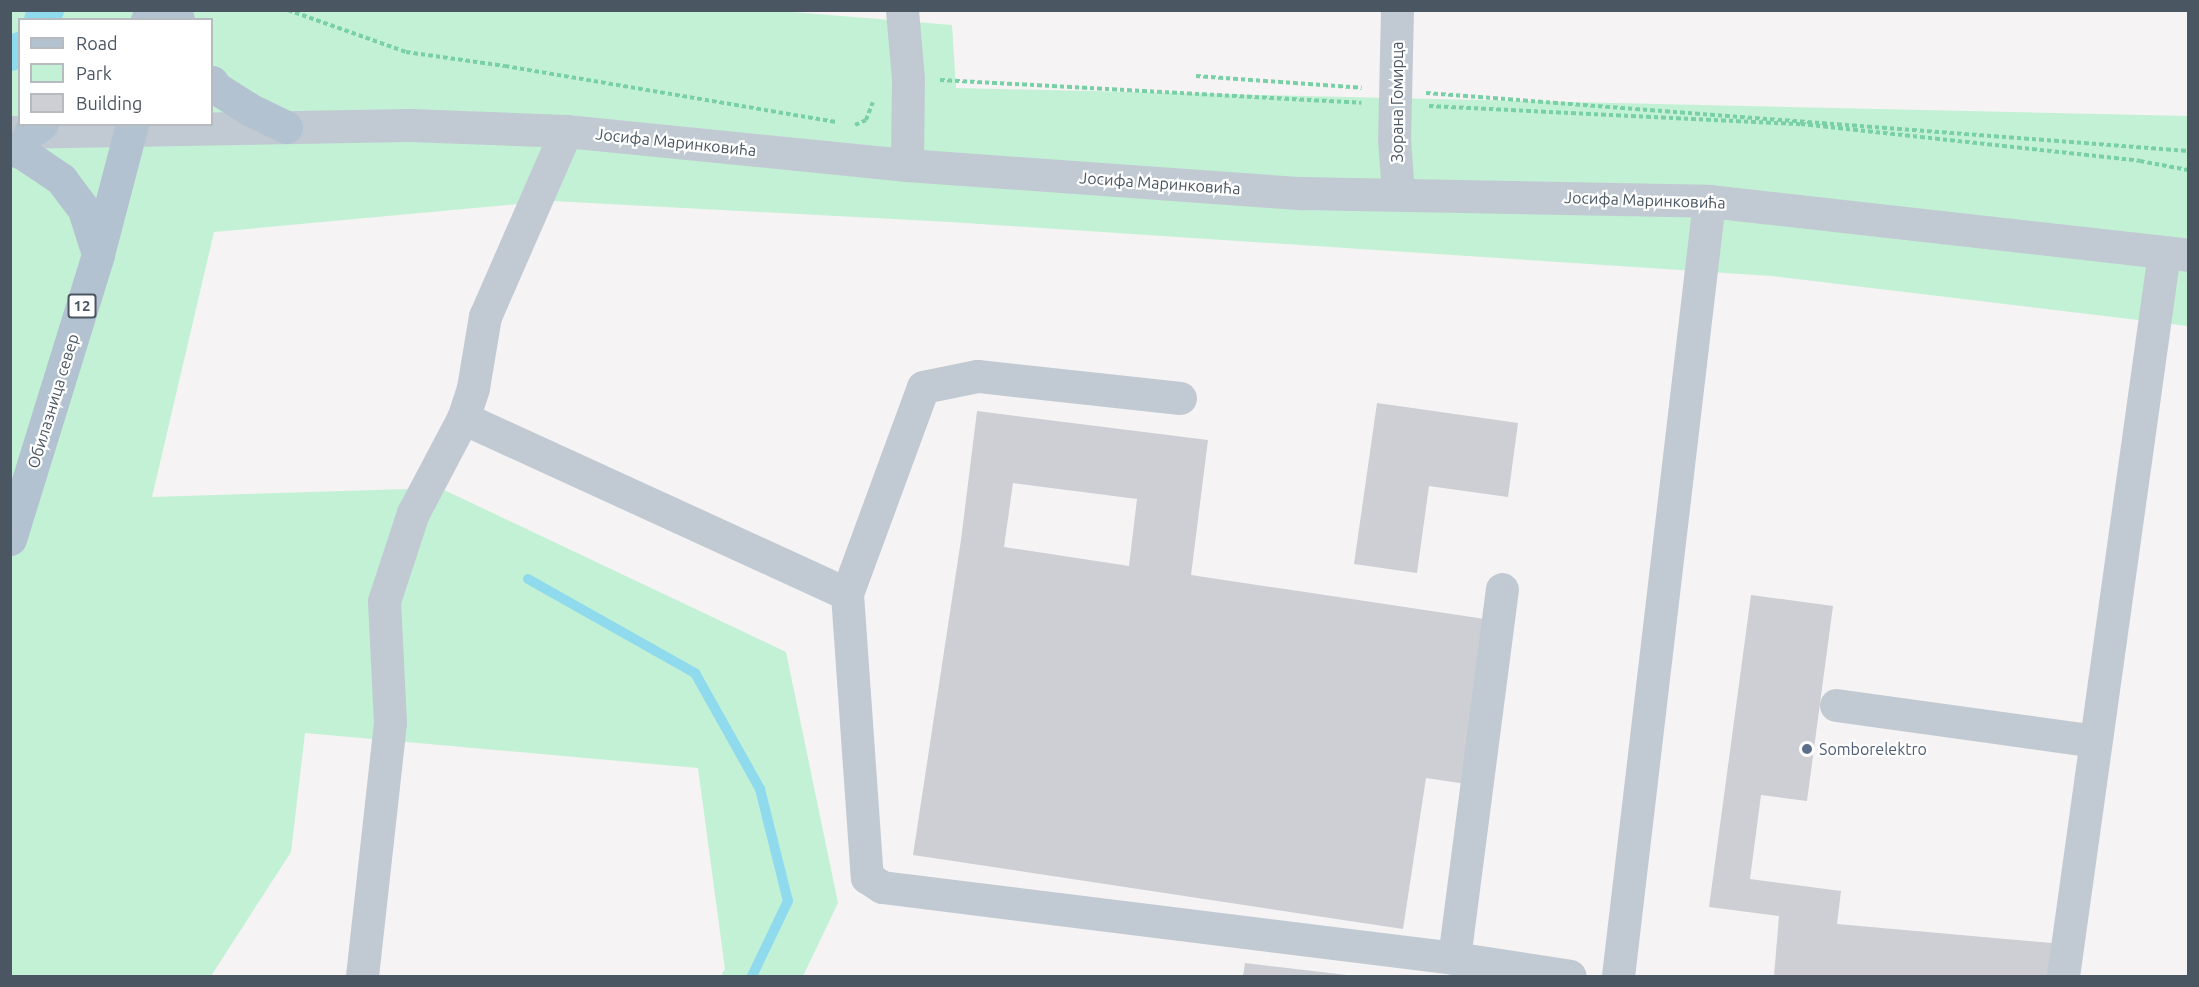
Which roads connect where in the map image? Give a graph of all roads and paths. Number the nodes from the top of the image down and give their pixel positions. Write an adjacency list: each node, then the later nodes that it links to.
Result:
1 (288, 10): 8 (path)
2 (902, 10): 5 (street)
3 (1397, 10): 7 (street, Зорана Гомирца)
4 (1196, 76): 7 (path)
5 (908, 79): 7 (path); 9 (path); 15 (street)
6 (213, 84): 10 (main road)
7 (1396, 98): 14 (path); 16 (path); 17 (street, Зорана Гомирца)
8 (842, 123)
9 (854, 125)
10 (286, 127): 11 (street, Јосифа Маринковића); 12 (street, Јосифа Маринковића)
11 (131, 128): 13 (street, Јосифа Маринковића); 19 (main road, Обилазница север / 12)
12 (566, 131): 15 (street, Јосифа Маринковића); 22 (street)
13 (23, 134): 19 (main road)
14 (2188, 151)
15 (907, 165): 17 (street, Јосифа Маринковића)
16 (2188, 170)
17 (1398, 194): 18 (street, Јосифа Маринковића)
18 (1709, 201): 20 (street, Јосифа Маринковића); 31 (street)
19 (98, 254): 23 (main road, Обилазница север / 12)
20 (2176, 254): 27 (street)
21 (1180, 398): 25 (street)
22 (463, 418): 25 (street); 29 (street)
23 (10, 539)
24 (1502, 589): 28 (street)
25 (847, 594): 28 (street)
26 (1836, 705): 27 (street)
27 (2095, 741): 32 (street)
28 (1454, 958): 30 (street)
29 (362, 976)
30 (1570, 976)
31 (1618, 976)
32 (2063, 976)

